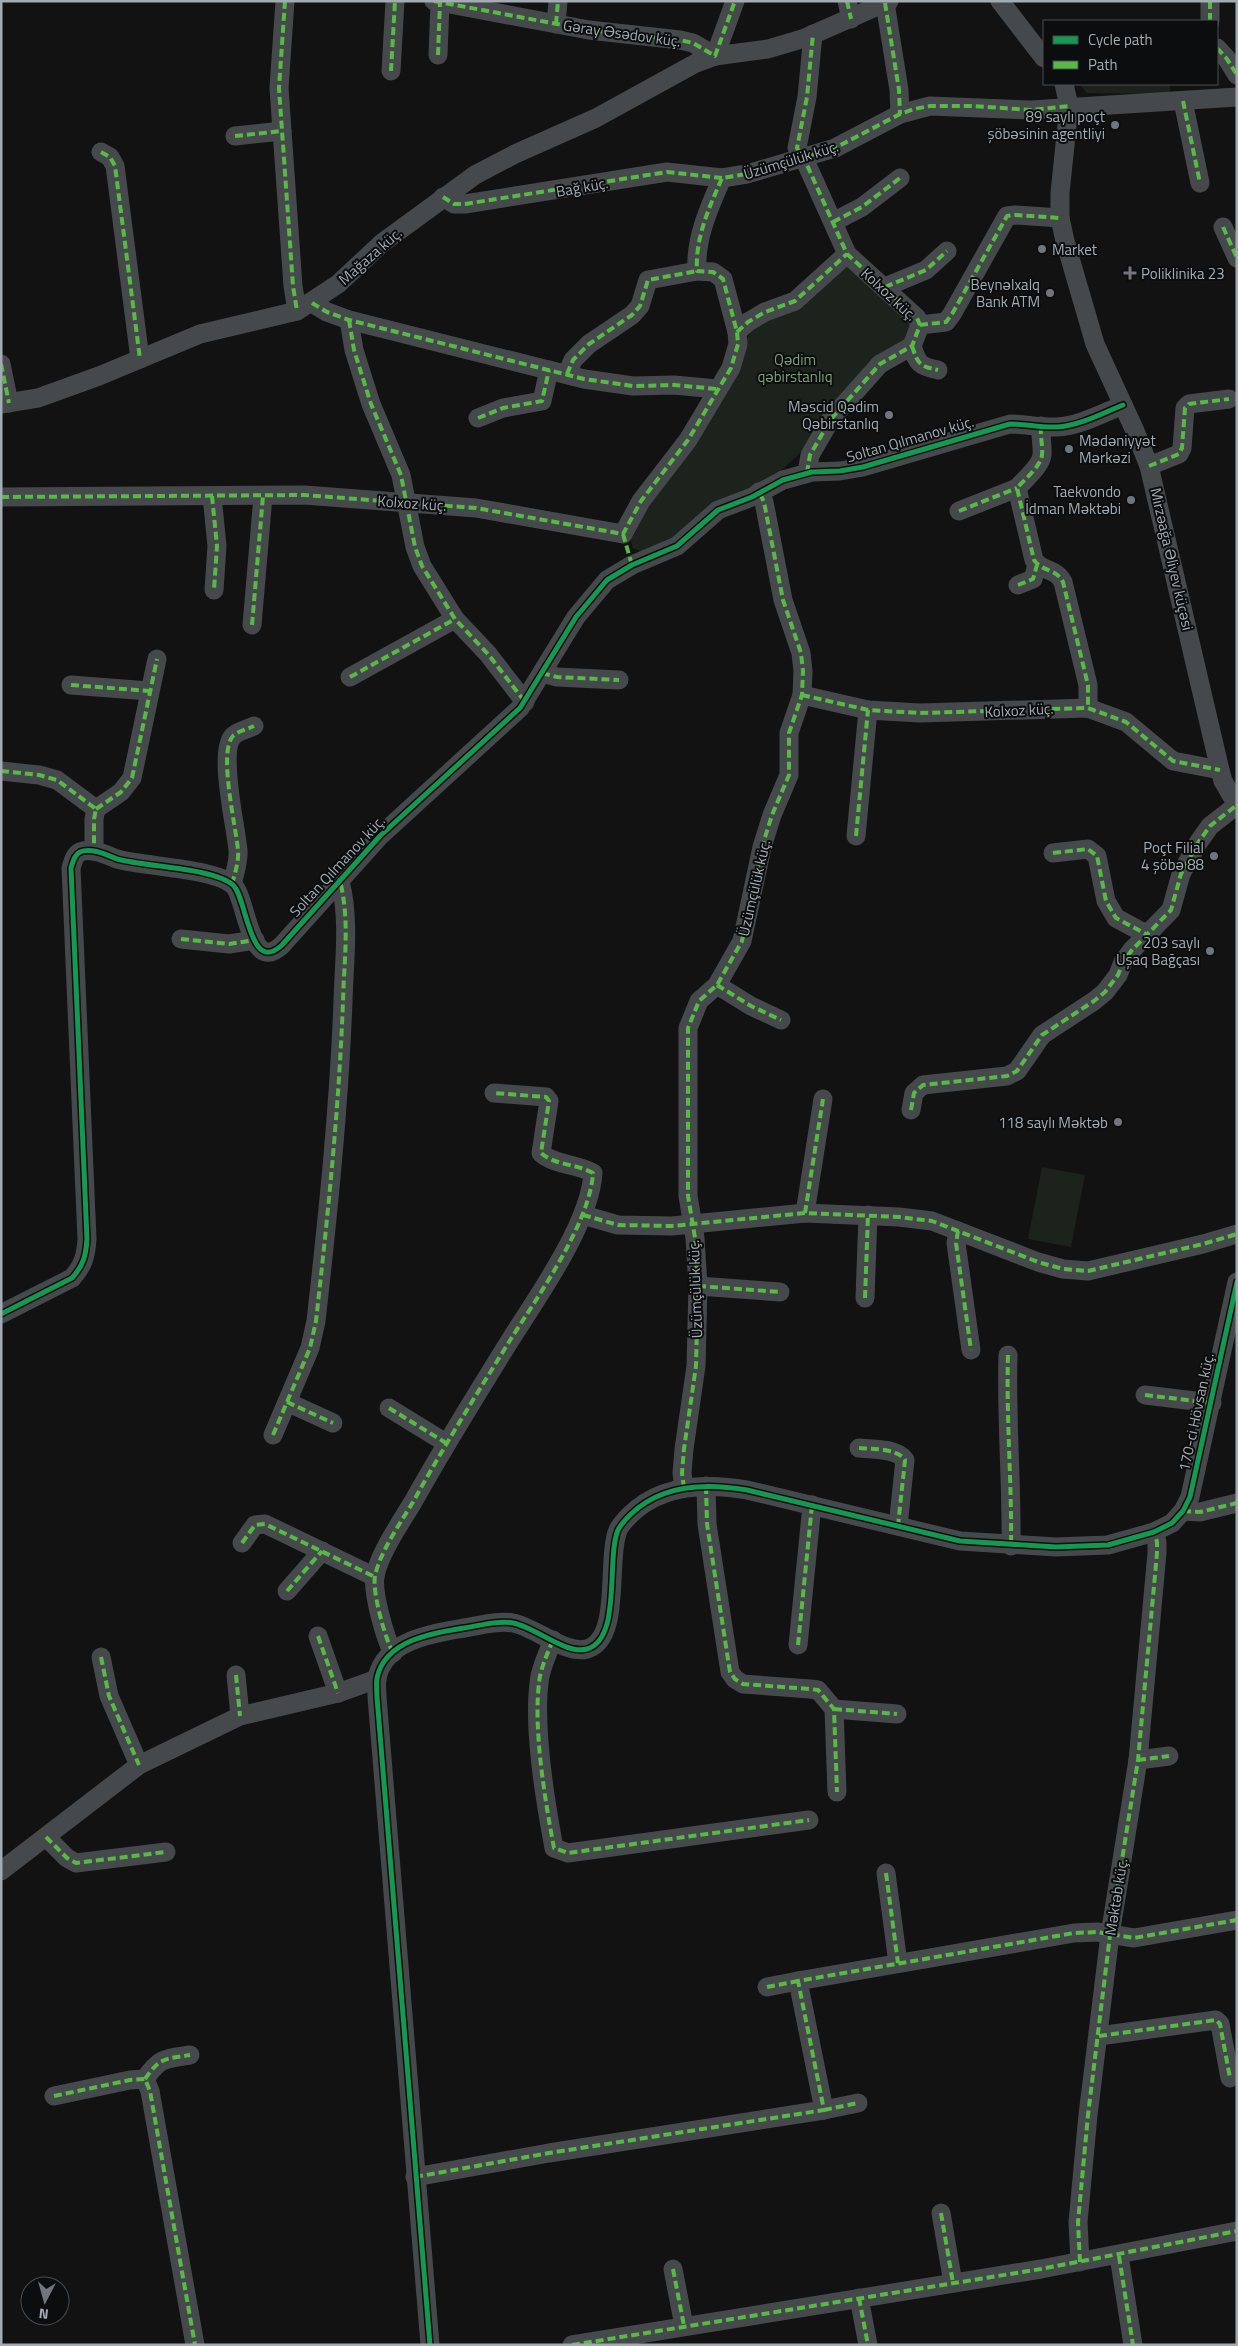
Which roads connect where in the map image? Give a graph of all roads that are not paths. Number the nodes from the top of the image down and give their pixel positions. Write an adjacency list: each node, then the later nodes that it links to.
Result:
1 (285, 1): 24 (street)
2 (395, 1): 17 (street)
3 (558, 1): 11 (street)
4 (735, 1): 15 (street)
5 (1000, 1): 16 (street)
6 (1210, 1): 10 (street)
7 (437, 2): 11 (street, Gəray Əsədov küç.); 14 (street)
8 (887, 2): 9 (street); 23 (street)
9 (849, 10): 12 (street)
10 (1210, 20)
11 (556, 24): 15 (street, Gəray Əsədov küç.)
12 (813, 34): 15 (street); 27 (street, Kolxoz küç.)
13 (1227, 54): 18 (street)
14 (438, 55)
15 (716, 56): 31 (street, Mağaza küç.)
16 (1043, 57)
17 (391, 72)
18 (1237, 75)
19 (1064, 85): 22 (street, Mirzəağa Əliyev küçəsi)
20 (1237, 96): 21 (street, Üzümçülük küç.)
21 (1184, 101): 22 (street, Üzümçülük küç.); 30 (street)
22 (1069, 106): 23 (street, Üzümçülük küç.); 32 (street, Mirzəağa Əliyev küçəsi)
23 (900, 114): 27 (street, Üzümçülük küç.)
24 (282, 131): 25 (street); 40 (street)
25 (235, 136)
26 (101, 152): 45 (street)
27 (801, 156): 28 (street, Üzümçülük küç.); 33 (street, Kolxoz küç.)
28 (722, 178): 31 (street, Bağ küç.); 38 (street)
29 (900, 178): 33 (street)
30 (1200, 183)
31 (443, 197): 40 (street, Mağaza küç.)
32 (1060, 218): 42 (street); 52 (street, Mirzəağa Əliyev küçəsi)
33 (833, 222): 36 (street, Kolxoz küç.)
34 (1223, 227): 37 (street)
35 (946, 251): 39 (street)
36 (847, 254): 39 (street, Kolxoz küç.); 43 (street)
37 (1237, 258)
38 (697, 271): 43 (street); 48 (street)
39 (885, 287): 42 (street, Kolxoz küç.)
40 (304, 307): 41 (street); 45 (street, Mağaza küç.)
41 (349, 320): 48 (street); 62 (street)
42 (920, 325): 44 (street, Kolxoz küç.)
43 (737, 332): 49 (street)
44 (912, 346): 47 (street); 56 (street, Kolxoz küç.)
45 (140, 359): 51 (street, Mağaza küç.)
46 (1, 364): 51 (street)
47 (938, 370)
48 (558, 372): 49 (street); 53 (street)
49 (717, 388): 64 (street)
50 (1229, 399): 55 (street)
51 (5, 403)
52 (1123, 405): 54 (street, Soltan Qılmanov küç.); 55 (street, Mirzəağa Əliyev küçəsi)
53 (478, 418)
54 (1041, 426): 56 (street, Soltan Qılmanov küç.); 57 (street)
55 (1149, 466): 82 (street, Mirzəağa Əliyev küçəsi)
56 (806, 473): 58 (street, Soltan Qılmanov küç.)
57 (1017, 488): 63 (street); 66 (street)
58 (760, 492): 65 (street, Soltan Qılmanov küç.); 77 (street, Üzümçülük küç.)
59 (212, 496): 60 (street, Kolxoz küç.); 61 (street, Kolxoz küç.); 68 (street)
60 (263, 496): 62 (street, Kolxoz küç.); 70 (street)
61 (1, 497)
62 (407, 502): 64 (street, Kolxoz küç.); 69 (street)
63 (959, 512)
64 (622, 534): 65 (street)
65 (632, 565): 72 (street, Soltan Qılmanov küç.)
66 (1038, 565): 67 (street); 79 (street)
67 (1018, 585)
68 (214, 590)
69 (455, 619): 73 (street); 78 (street)
70 (252, 625)
71 (157, 659): 76 (street)
72 (542, 673): 74 (street); 78 (street, Soltan Qılmanov küç.)
73 (350, 678)
74 (619, 680)
75 (71, 685): 76 (street)
76 (149, 692): 85 (street)
77 (802, 695): 80 (street, Kolxoz küç.); 94 (street, Üzümçülük küç.)
78 (525, 702): 89 (street, Soltan Qılmanov küç.)
79 (1088, 708): 80 (street, Kolxoz küç.); 82 (street, Kolxoz küç.)
80 (868, 710): 86 (street)
81 (254, 726): 90 (street)
82 (1220, 770): 84 (street, Mirzəağa Əliyev küçəsi)
83 (1, 771): 85 (street)
84 (1237, 805): 91 (street)
85 (96, 809): 87 (street)
86 (856, 836)
87 (94, 851): 90 (street); 109 (street)
88 (1053, 853): 91 (street)
89 (340, 881): 93 (street, Soltan Qılmanov küç.); 113 (street)
90 (232, 884): 93 (street)
91 (1146, 934): 98 (street)
92 (181, 939): 93 (street)
93 (255, 940)
94 (717, 985): 95 (street); 102 (street, Üzümçülük küç.)
95 (781, 1020)
96 (494, 1093): 100 (street)
97 (823, 1099): 99 (street)
98 (911, 1110)
99 (805, 1213): 101 (street); 102 (street)
100 (583, 1215): 102 (street); 118 (street)
101 (868, 1215): 103 (street); 108 (street)
102 (691, 1224): 106 (street, Üzümçülük küç.)
103 (958, 1231): 104 (street); 110 (street)
104 (1237, 1234)
105 (1237, 1282): 114 (street, 170-ci Hövsan küç.)
106 (698, 1286): 107 (street); 121 (street, Üzümçülük küç.)
107 (780, 1292)
108 (865, 1298)
109 (2, 1310)
110 (971, 1350)
111 (1008, 1355): 128 (street)
112 (1145, 1395): 114 (street)
113 (287, 1402): 116 (street); 117 (street)
114 (1212, 1403): 124 (street, 170-ci Hövsan küç.)
115 (389, 1408): 118 (street)
116 (332, 1423)
117 (273, 1435)
118 (446, 1443): 130 (street)
119 (859, 1448): 125 (street)
120 (706, 1486): 121 (street, 170-ci Hövsan küç.); 123 (street, 170-ci Hövsan küç.); 140 (street)
121 (684, 1488): 133 (street, 170-ci Hövsan küç.)
122 (1237, 1503): 124 (street)
123 (812, 1505): 125 (street, 170-ci Hövsan küç.); 134 (street)
124 (1183, 1511): 126 (street, 170-ci Hövsan küç.)
125 (898, 1526): 128 (street, 170-ci Hövsan küç.)
126 (1154, 1532): 128 (street, 170-ci Hövsan küç.); 144 (street, Məktəb küç.)
127 (242, 1543): 129 (street)
128 (1011, 1546)
129 (322, 1551): 130 (street); 131 (street)
130 (375, 1577): 135 (street)
131 (287, 1591)
132 (318, 1636): 139 (street)
133 (553, 1640): 135 (street, 170-ci Hövsan küç.); 147 (street)
134 (798, 1645)
135 (393, 1653): 138 (street)
136 (101, 1657): 145 (street)
137 (236, 1675): 142 (street)
138 (377, 1679): 139 (street); 164 (street)
139 (338, 1693): 142 (street)
140 (834, 1709): 141 (street); 146 (street)
141 (898, 1714)
142 (240, 1716): 145 (street)
143 (1169, 1756): 144 (street)
144 (1138, 1760): 153 (street, Məktəb küç.)
145 (139, 1765): 148 (street)
146 (837, 1792)
147 (809, 1820)
148 (46, 1837): 149 (street); 150 (street)
149 (166, 1852)
150 (1, 1871)
151 (886, 1873): 154 (street)
152 (1237, 1920): 153 (street)
153 (1110, 1935): 154 (street); 157 (street, Məktəb küç.)
154 (898, 1963): 155 (street)
155 (798, 1981): 156 (street); 163 (street)
156 (766, 1987)
157 (1099, 2036): 159 (street); 168 (street, Məktəb küç.)
158 (190, 2055): 160 (street)
159 (1230, 2078)
160 (145, 2079): 161 (street); 174 (street)
161 (54, 2096)
162 (858, 2103): 163 (street)
163 (824, 2110): 164 (street)
164 (415, 2177): 175 (street)
165 (941, 2213): 170 (street)
166 (1237, 2232): 167 (street)
167 (1119, 2256): 168 (street); 173 (street)
168 (1080, 2262): 170 (street)
169 (674, 2269): 172 (street)
170 (954, 2283): 171 (street)
171 (859, 2298): 172 (street); 177 (street)
172 (684, 2326): 176 (street)
173 (1130, 2344)
174 (194, 2345)
175 (430, 2345)
176 (572, 2345)
177 (868, 2345)

